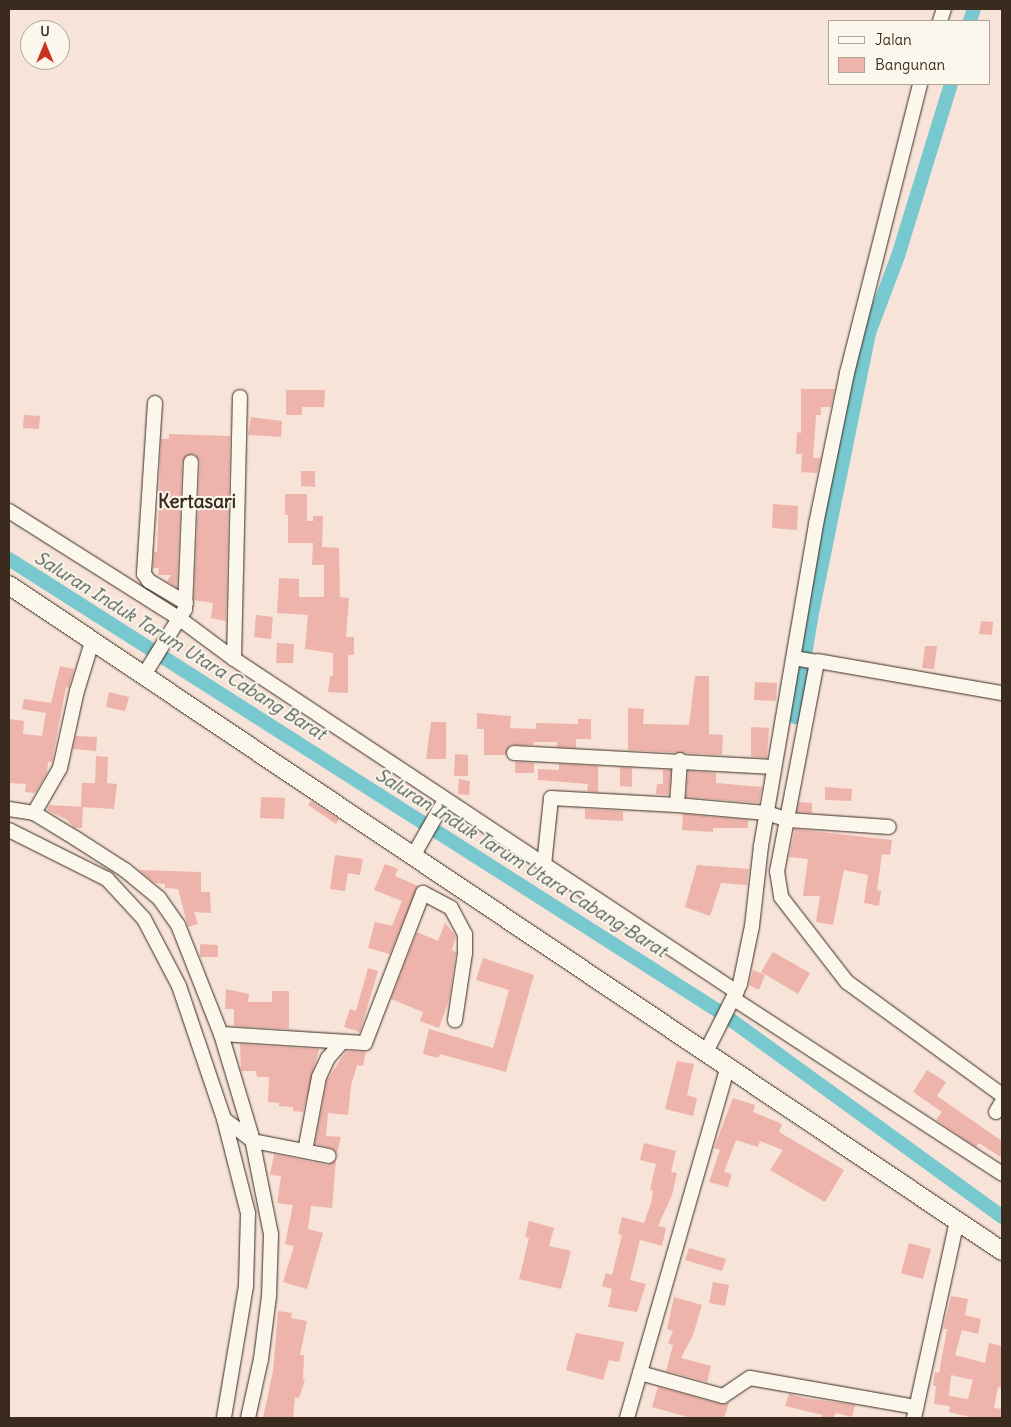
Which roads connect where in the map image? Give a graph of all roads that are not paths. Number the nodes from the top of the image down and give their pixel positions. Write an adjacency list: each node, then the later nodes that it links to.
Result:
1 (920, 85): 11 (street)
2 (240, 397): 10 (street)
3 (155, 403): 7 (street)
4 (191, 462): 7 (street)
5 (9, 511): 8 (street)
6 (9, 585): 9 (main road)
7 (186, 604): 8 (street)
8 (177, 623): 10 (street); 13 (street)
9 (92, 642): 13 (main road); 21 (street)
10 (234, 659): 18 (street)
11 (796, 659): 12 (street); 17 (street)
12 (817, 662): 14 (street); 22 (street)
13 (146, 671): 25 (main road)
14 (1002, 693)
15 (514, 752): 16 (street)
16 (680, 760): 17 (street); 19 (street)
17 (774, 767): 22 (street)
18 (442, 804): 25 (street); 26 (street)
19 (677, 806): 22 (street); 26 (street)
20 (9, 809): 21 (street)
21 (34, 813): 32 (street)
22 (778, 817): 23 (street); 27 (street); 27 (street)
23 (889, 827)
24 (9, 830): 37 (street)
25 (416, 848): 28 (main road)
26 (544, 865): 30 (street)
27 (767, 871): 30 (street); 36 (street)
28 (460, 889): 29 (street); 34 (main road)
29 (452, 907): 31 (street); 33 (street)
30 (736, 996): 34 (street); 41 (street)
31 (455, 1020)
32 (221, 1034): 33 (street); 38 (street)
33 (340, 1044): 39 (street)
34 (710, 1045): 35 (main road)
35 (728, 1066): 42 (main road); 44 (street)
36 (1000, 1104)
37 (224, 1119): 38 (street); 46 (street)
38 (253, 1141): 39 (street); 47 (street)
39 (306, 1151): 40 (street)
40 (329, 1156)
41 (1002, 1174)
42 (957, 1220): 43 (main road); 45 (street)
43 (1002, 1251)
44 (640, 1373): 45 (street); 48 (street)
45 (915, 1412)
46 (224, 1418)
47 (248, 1418)
48 (627, 1418)

